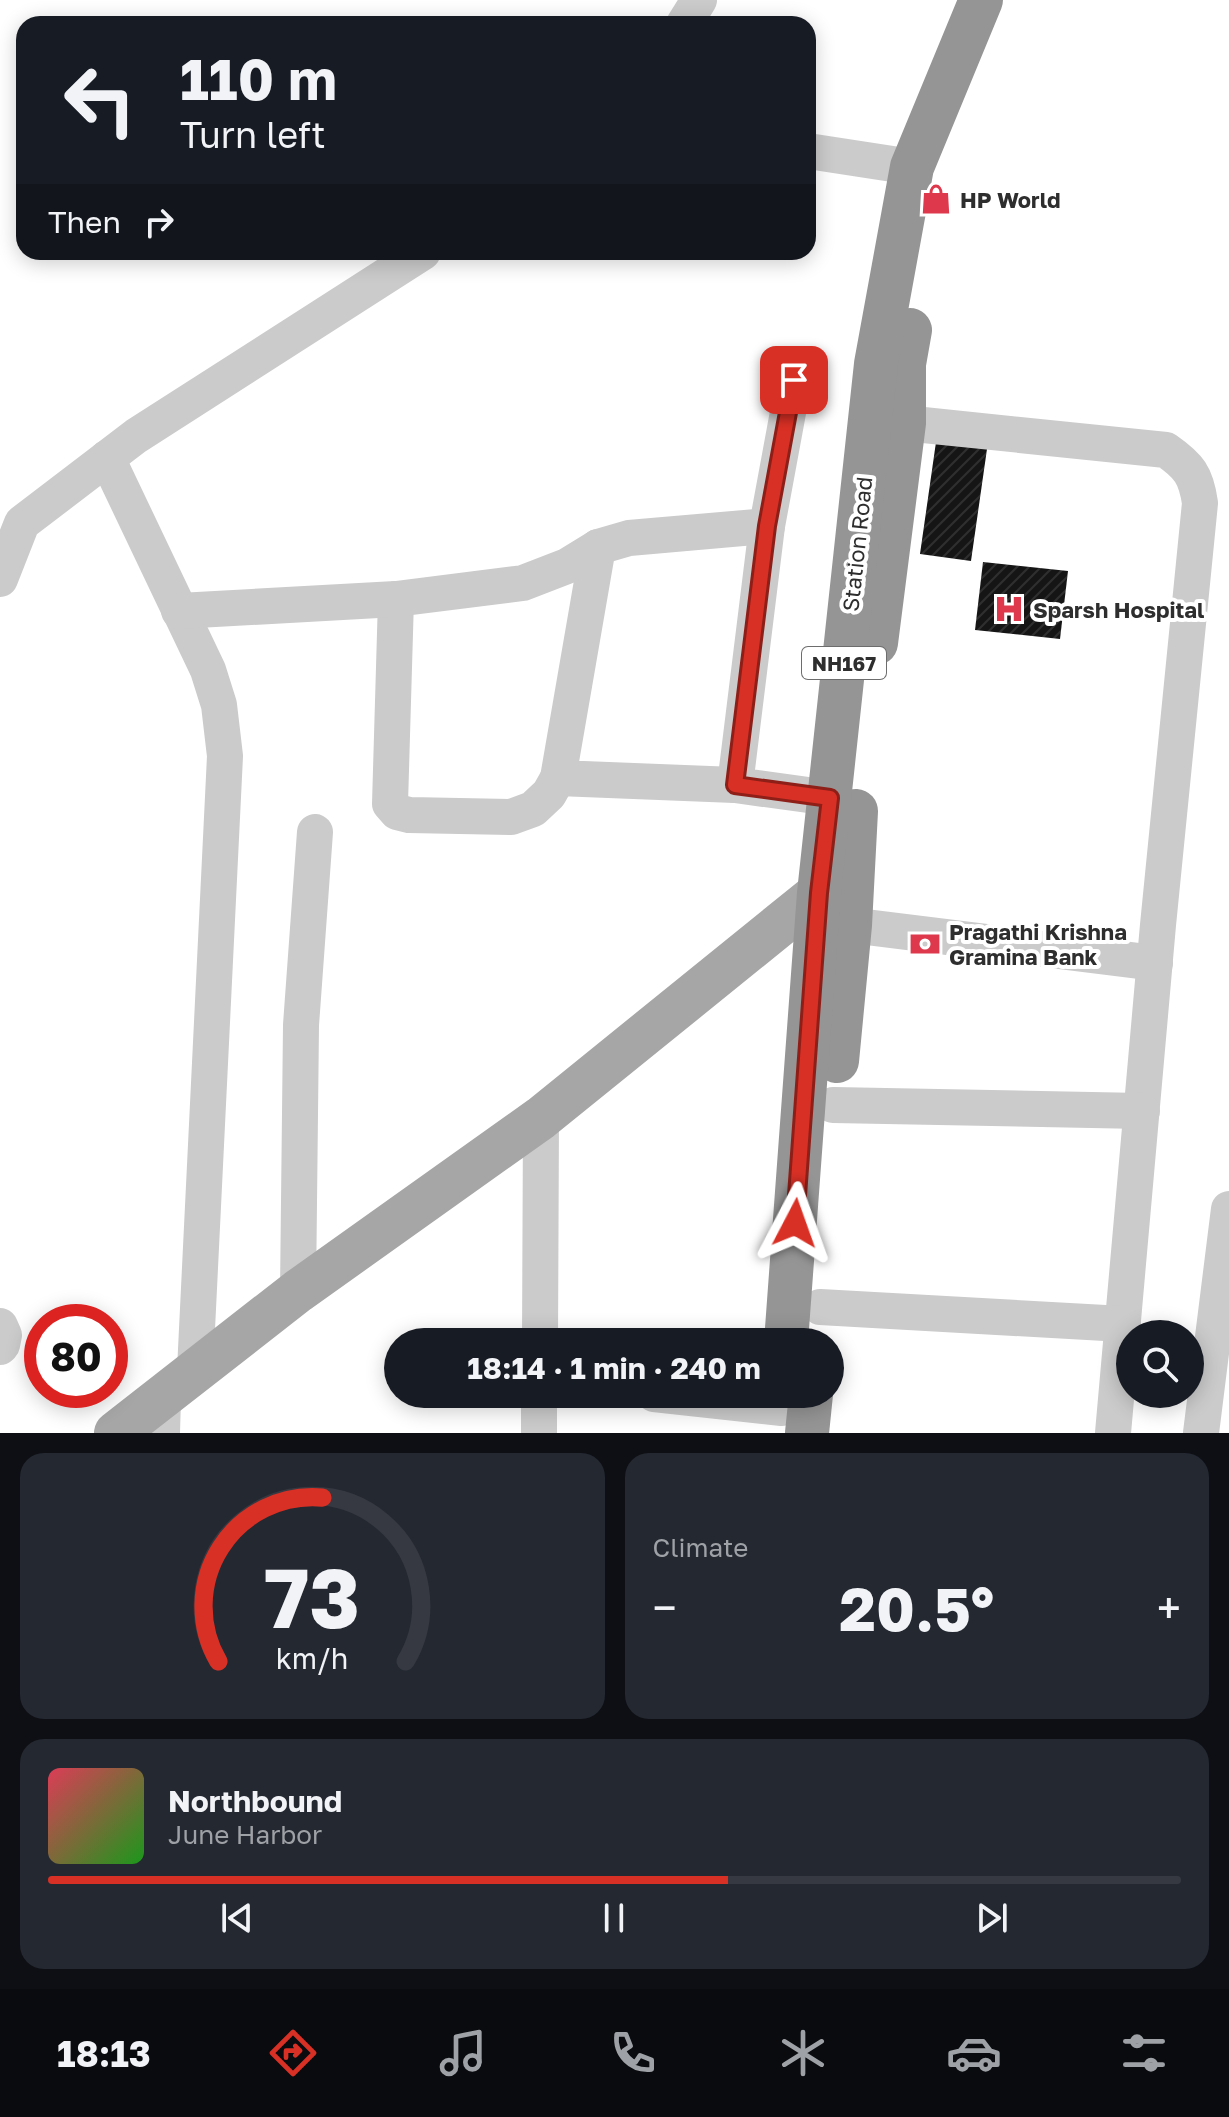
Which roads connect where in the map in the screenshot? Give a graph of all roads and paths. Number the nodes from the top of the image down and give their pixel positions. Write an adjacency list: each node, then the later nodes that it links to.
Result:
1 (981, 0): 4 (highway, Station Road / NH167)
2 (1009, 0): 7 (highway, Station Road / NH167)
3 (816, 152): 4 (street)
4 (912, 167): 17 (highway, Station Road / NH167)
5 (411, 260): 8 (street)
6 (794, 380): 10 (street)
7 (904, 423): 19 (highway, Station Road / NH167); 22 (street)
8 (107, 458): 9 (street); 14 (street)
9 (11, 524): 12 (street)
10 (767, 526): 11 (street); 16 (street)
11 (598, 547): 13 (street); 15 (street)
12 (0, 579)
13 (396, 599): 14 (street); 15 (street)
14 (179, 611): 35 (street)
15 (558, 778): 16 (street)
16 (735, 785): 17 (street)
17 (830, 798): 20 (highway, Station Road / NH167)
18 (315, 832): 27 (street)
19 (853, 860): 20 (main road); 21 (highway, Station Road / NH167)
20 (819, 893): 25 (main road); 33 (highway, Station Road / NH167)
21 (850, 925): 22 (street); 23 (highway, Station Road / NH167)
22 (1155, 963): 24 (street)
23 (833, 1105): 24 (street); 29 (highway, Station Road / NH167)
24 (1142, 1111): 28 (street)
25 (541, 1118): 27 (main road); 32 (street)
26 (1229, 1212): 44 (street)
27 (298, 1291): 35 (main road)
28 (1123, 1320)
29 (818, 1324): 30 (street)
30 (1116, 1324)
31 (0, 1326): 34 (street)
32 (540, 1328)
33 (787, 1328)
34 (0, 1347)
35 (195, 1370): 40 (main road)
36 (1116, 1400): 43 (street)
37 (539, 1408): 42 (street)
38 (761, 1408): 39 (street)
39 (792, 1412)
40 (162, 1416): 41 (main road)
41 (116, 1433)
42 (539, 1433)
43 (1113, 1433)
44 (1201, 1433)

